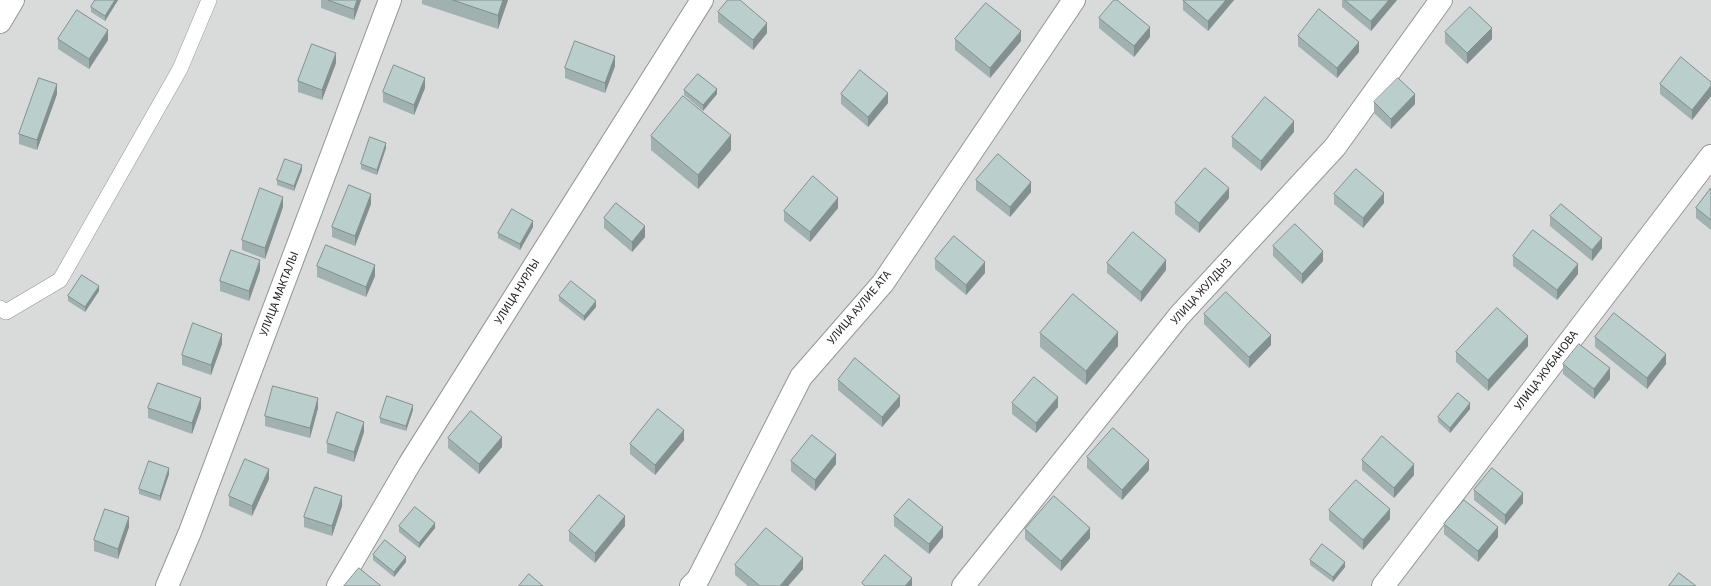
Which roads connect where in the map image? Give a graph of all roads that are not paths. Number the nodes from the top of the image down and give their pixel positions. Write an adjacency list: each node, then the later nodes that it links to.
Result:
1 (13, 0): 7 (street)
2 (209, 0): 9 (lane)
3 (390, 0): 10 (street, УЛИЦА МАКТАЛЫ)
4 (702, 0): 11 (street, УЛИЦА НУРЛЫ)
5 (1074, 0): 12 (street, УЛИЦА АУЛИЕ АТА)
6 (1441, 0): 13 (street, УЛИЦА ЖУЛДЫЗ)
7 (0, 22)
8 (1711, 156): 14 (street, УЛИЦА ЖУБАНОВА)
9 (0, 308)
10 (167, 586)
11 (338, 586)
12 (691, 586)
13 (963, 586)
14 (1384, 586)

